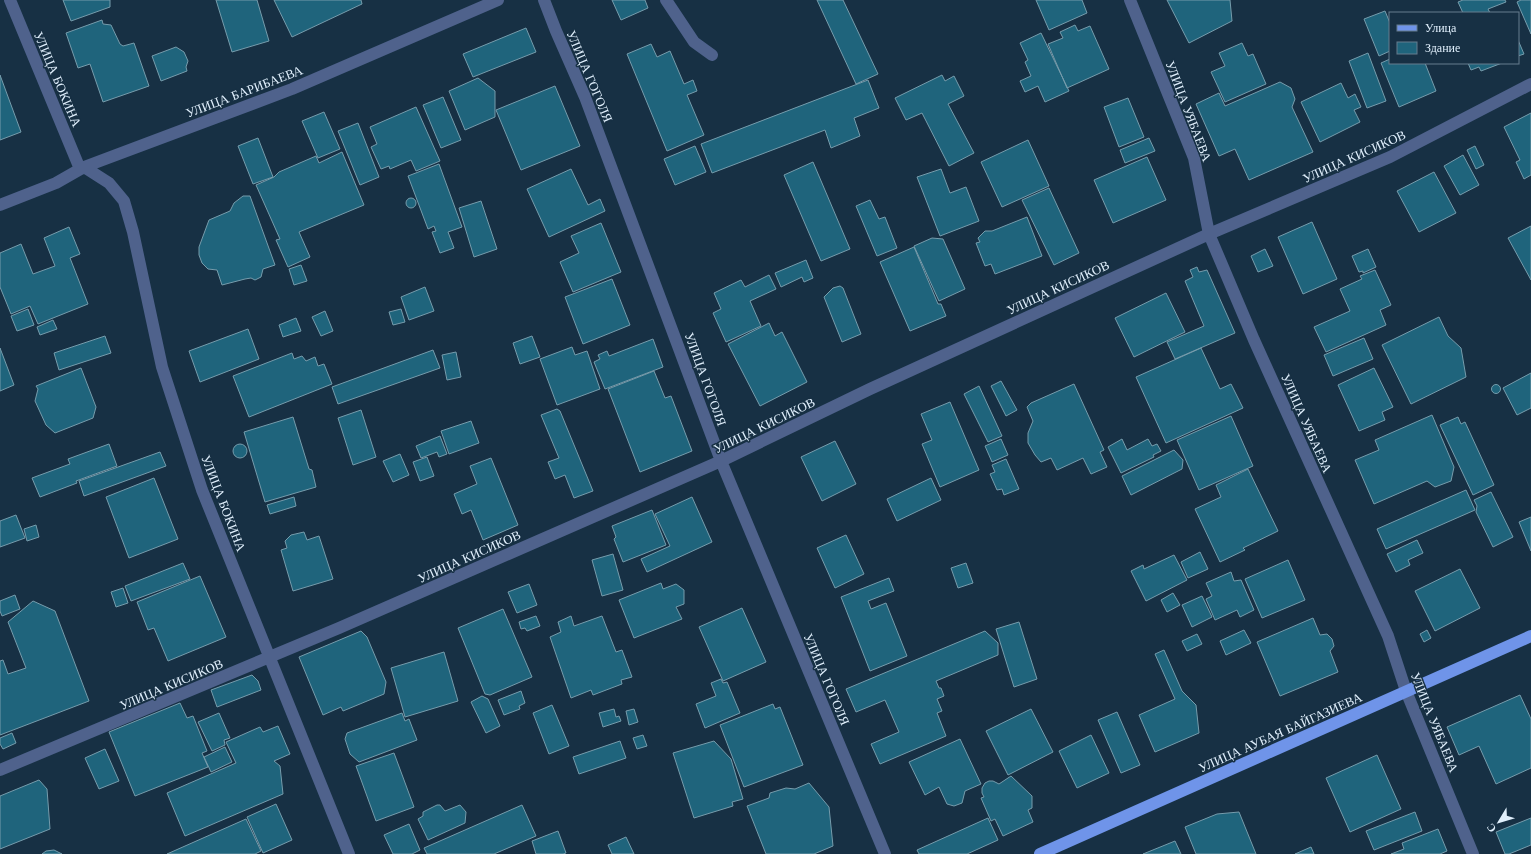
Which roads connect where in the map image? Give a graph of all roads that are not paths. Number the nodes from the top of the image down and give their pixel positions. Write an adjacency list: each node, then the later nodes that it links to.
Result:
1 (10, 0): 8 (street, УЛИЦА БОКИНА)
2 (498, 0): 8 (street, УЛИЦА БАРИБАЕВА)
3 (544, 0): 11 (street, УЛИЦА ГОГОЛЯ)
4 (666, 0): 6 (street)
5 (1130, 0): 10 (street, УЛИЦА УЯБАЕВА)
6 (712, 55)
7 (1531, 84): 10 (street, УЛИЦА КИСИКОВ)
8 (82, 168): 9 (street, УЛИЦА БАРИБАЕВА); 13 (street, УЛИЦА БОКИНА)
9 (0, 205)
10 (1209, 234): 11 (street, УЛИЦА КИСИКОВ); 14 (street, УЛИЦА УЯБАЕВА)
11 (721, 462): 13 (street, УЛИЦА КИСИКОВ); 17 (street, УЛИЦА ГОГОЛЯ)
12 (1531, 636): 14 (main road, УЛИЦА АУБАЯ БАЙГАЗИЕВА)
13 (270, 657): 15 (street, УЛИЦА КИСИКОВ); 16 (street, УЛИЦА БОКИНА)
14 (1406, 691): 18 (main road, УЛИЦА АУБАЯ БАЙГАЗИЕВА); 19 (street, УЛИЦА УЯБАЕВА)
15 (0, 770)
16 (349, 854)
17 (884, 854)
18 (1040, 854)
19 (1473, 854)

